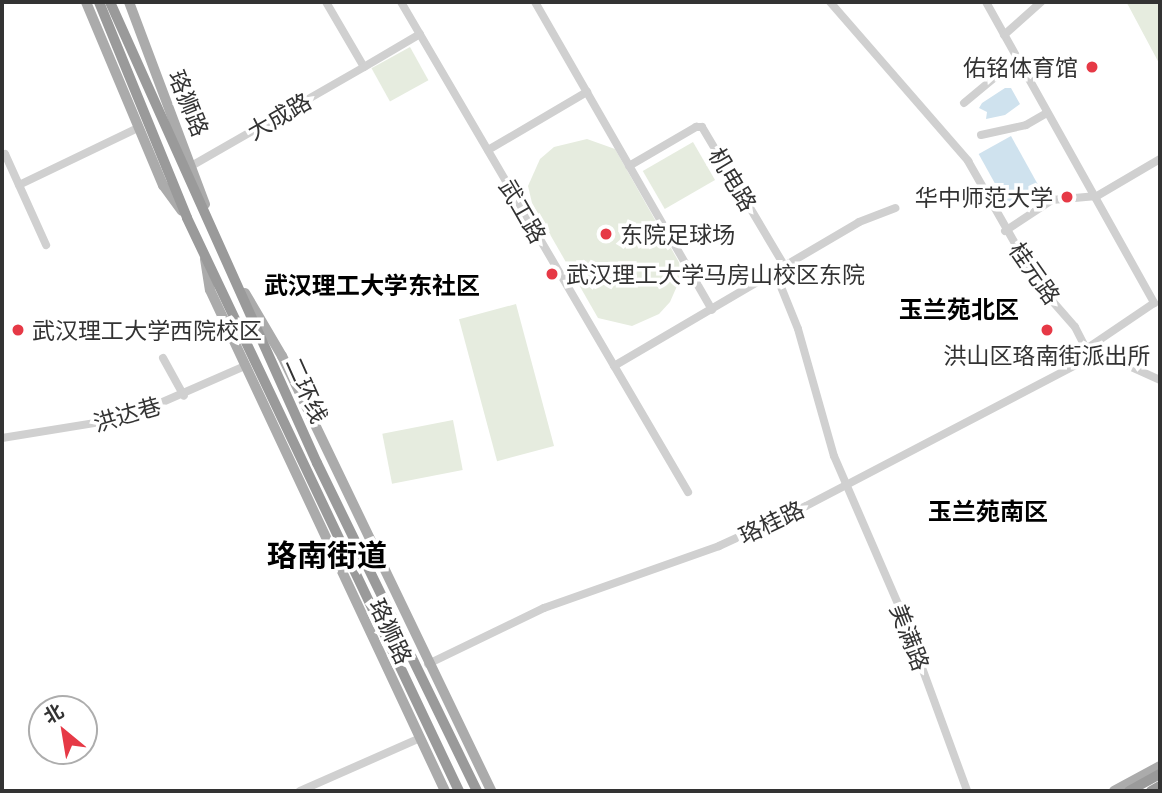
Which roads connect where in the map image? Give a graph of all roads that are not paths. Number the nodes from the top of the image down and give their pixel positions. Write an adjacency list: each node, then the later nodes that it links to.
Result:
1 (86, 2): 20 (main road)
2 (99, 2): 30 (highway, 二环线)
3 (110, 2): 19 (highway, 二环线)
4 (117, 2): 19 (highway)
5 (129, 2): 25 (main road, 珞狮路)
6 (326, 2): 15 (street)
7 (401, 2): 12 (street, 武工路)
8 (535, 2): 16 (street)
9 (830, 2): 32 (street, 桂元路)
10 (986, 2): 13 (street)
11 (1041, 2): 13 (street)
12 (420, 34): 15 (street, 大成路); 22 (street, 武工路)
13 (1004, 35): 14 (street)
14 (1017, 59): 17 (street); 18 (street)
15 (364, 67): 25 (street, 大成路)
16 (587, 92): 22 (street); 26 (street)
17 (964, 103)
18 (1047, 113): 21 (street); 28 (street)
19 (161, 118): 31 (highway, 二环线)
20 (138, 128): 27 (street); 30 (main road)
21 (981, 135)
22 (488, 150): 43 (street, 武工路)
23 (2, 156): 27 (street)
24 (1160, 159): 28 (street)
25 (193, 165): 31 (main road, 珞狮路)
26 (629, 166): 35 (street, 机电路); 38 (street)
27 (19, 185): 33 (street)
28 (1092, 197): 32 (street); 39 (street)
29 (895, 208): 35 (street)
30 (187, 218): 34 (highway, 二环线)
31 (209, 220): 37 (highway, 二环线)
32 (1005, 230): 39 (street, 桂元路)
33 (46, 245)
34 (204, 256): 42 (main road, 珞狮路); 56 (highway, 二环线)
35 (785, 267): 36 (street)
36 (775, 272): 38 (street); 47 (street)
37 (240, 286): 49 (main road, 珞狮路); 57 (highway, 二环线)
38 (712, 310): 43 (street)
39 (1086, 349): 40 (street)
40 (1100, 352): 44 (street); 47 (street, 珞桂路)
41 (163, 358): 45 (street)
42 (245, 366): 45 (street, 洪达巷); 50 (main road, 珞狮路)
43 (614, 366): 48 (street, 武工路)
44 (1160, 380)
45 (184, 396): 46 (street, 洪达巷)
46 (2, 438)
47 (848, 484): 49 (street, 珞桂路); 59 (street, 美满路)
48 (688, 492)
49 (428, 664): 58 (main road, 珞狮路)
50 (420, 738): 54 (street); 55 (main road, 珞狮路)
51 (1160, 766): 60 (main road)
52 (1160, 774): 61 (highway)
53 (1160, 786): 62 (highway)
54 (300, 791)
55 (445, 791)
56 (459, 791)
57 (477, 791)
58 (491, 791)
59 (967, 791)
60 (1114, 791)
61 (1129, 791)
62 (1151, 791)

